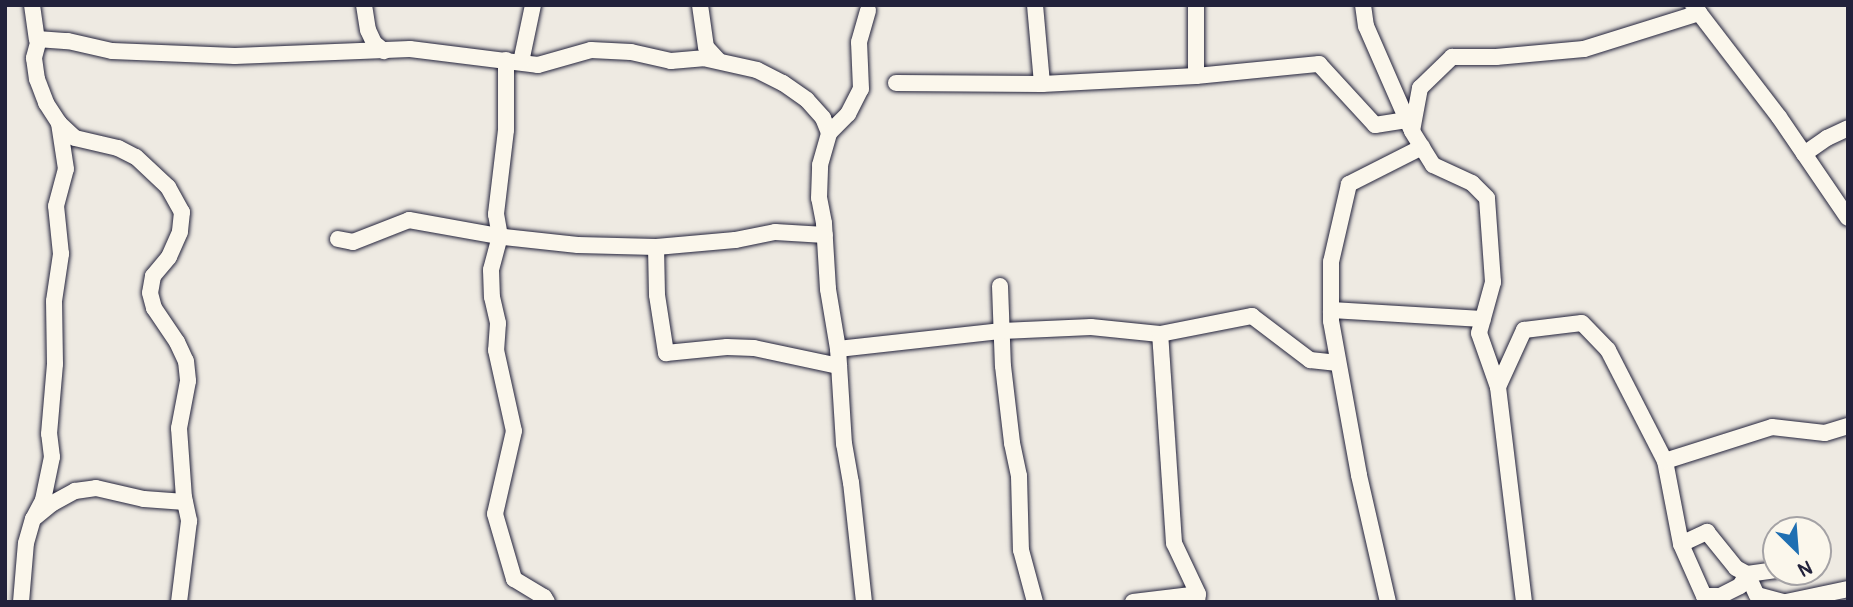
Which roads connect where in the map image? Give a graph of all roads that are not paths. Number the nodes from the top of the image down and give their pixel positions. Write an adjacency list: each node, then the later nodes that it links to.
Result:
1 (32, 5): 10 (street)
2 (364, 5): 11 (street)
3 (533, 5): 12 (street)
4 (700, 5): 13 (street)
5 (1035, 5): 16 (street)
6 (1196, 5): 14 (street)
7 (1363, 5): 18 (street)
8 (1696, 9): 18 (street); 22 (street)
9 (869, 10): 20 (street)
10 (39, 39): 11 (street); 17 (street)
11 (384, 51): 12 (street)
12 (513, 61): 13 (street); 25 (street)
13 (719, 61): 20 (street)
14 (1196, 76): 16 (street); 18 (street)
15 (897, 83): 16 (street)
16 (1042, 84)
17 (59, 123): 39 (street); 40 (street)
18 (1409, 126): 21 (street)
19 (1848, 128): 22 (street)
20 (829, 133): 24 (street)
21 (1422, 147): 29 (street); 30 (street)
22 (1804, 154): 23 (street)
23 (1848, 218)
24 (825, 235): 27 (street); 33 (street)
25 (500, 236): 26 (street); 27 (street); 51 (street)
26 (338, 239)
27 (656, 247): 35 (street)
28 (1000, 286): 31 (street)
29 (1331, 310): 30 (street); 34 (street)
30 (1483, 319): 36 (street)
31 (1002, 331): 32 (street); 33 (street); 53 (street)
32 (1160, 334): 34 (street); 45 (street)
33 (838, 349): 35 (street)
34 (1338, 363): 54 (street)
35 (839, 366): 52 (street)
36 (1498, 387): 38 (street); 55 (street)
37 (1848, 426): 38 (street)
38 (1665, 461): 41 (street)
39 (185, 502): 40 (street); 50 (street)
40 (33, 519): 49 (street)
41 (1681, 544): 43 (street); 47 (street)
42 (1762, 572): 43 (street)
43 (1746, 575): 46 (street); 47 (street)
44 (1848, 589): 56 (street)
45 (1197, 598): 48 (street)
46 (1756, 598): 56 (street)
47 (1704, 599)
48 (1132, 601)
49 (21, 602)
50 (179, 602)
51 (547, 602)
52 (864, 602)
53 (1035, 602)
54 (1388, 602)
55 (1524, 602)
56 (1785, 602)

